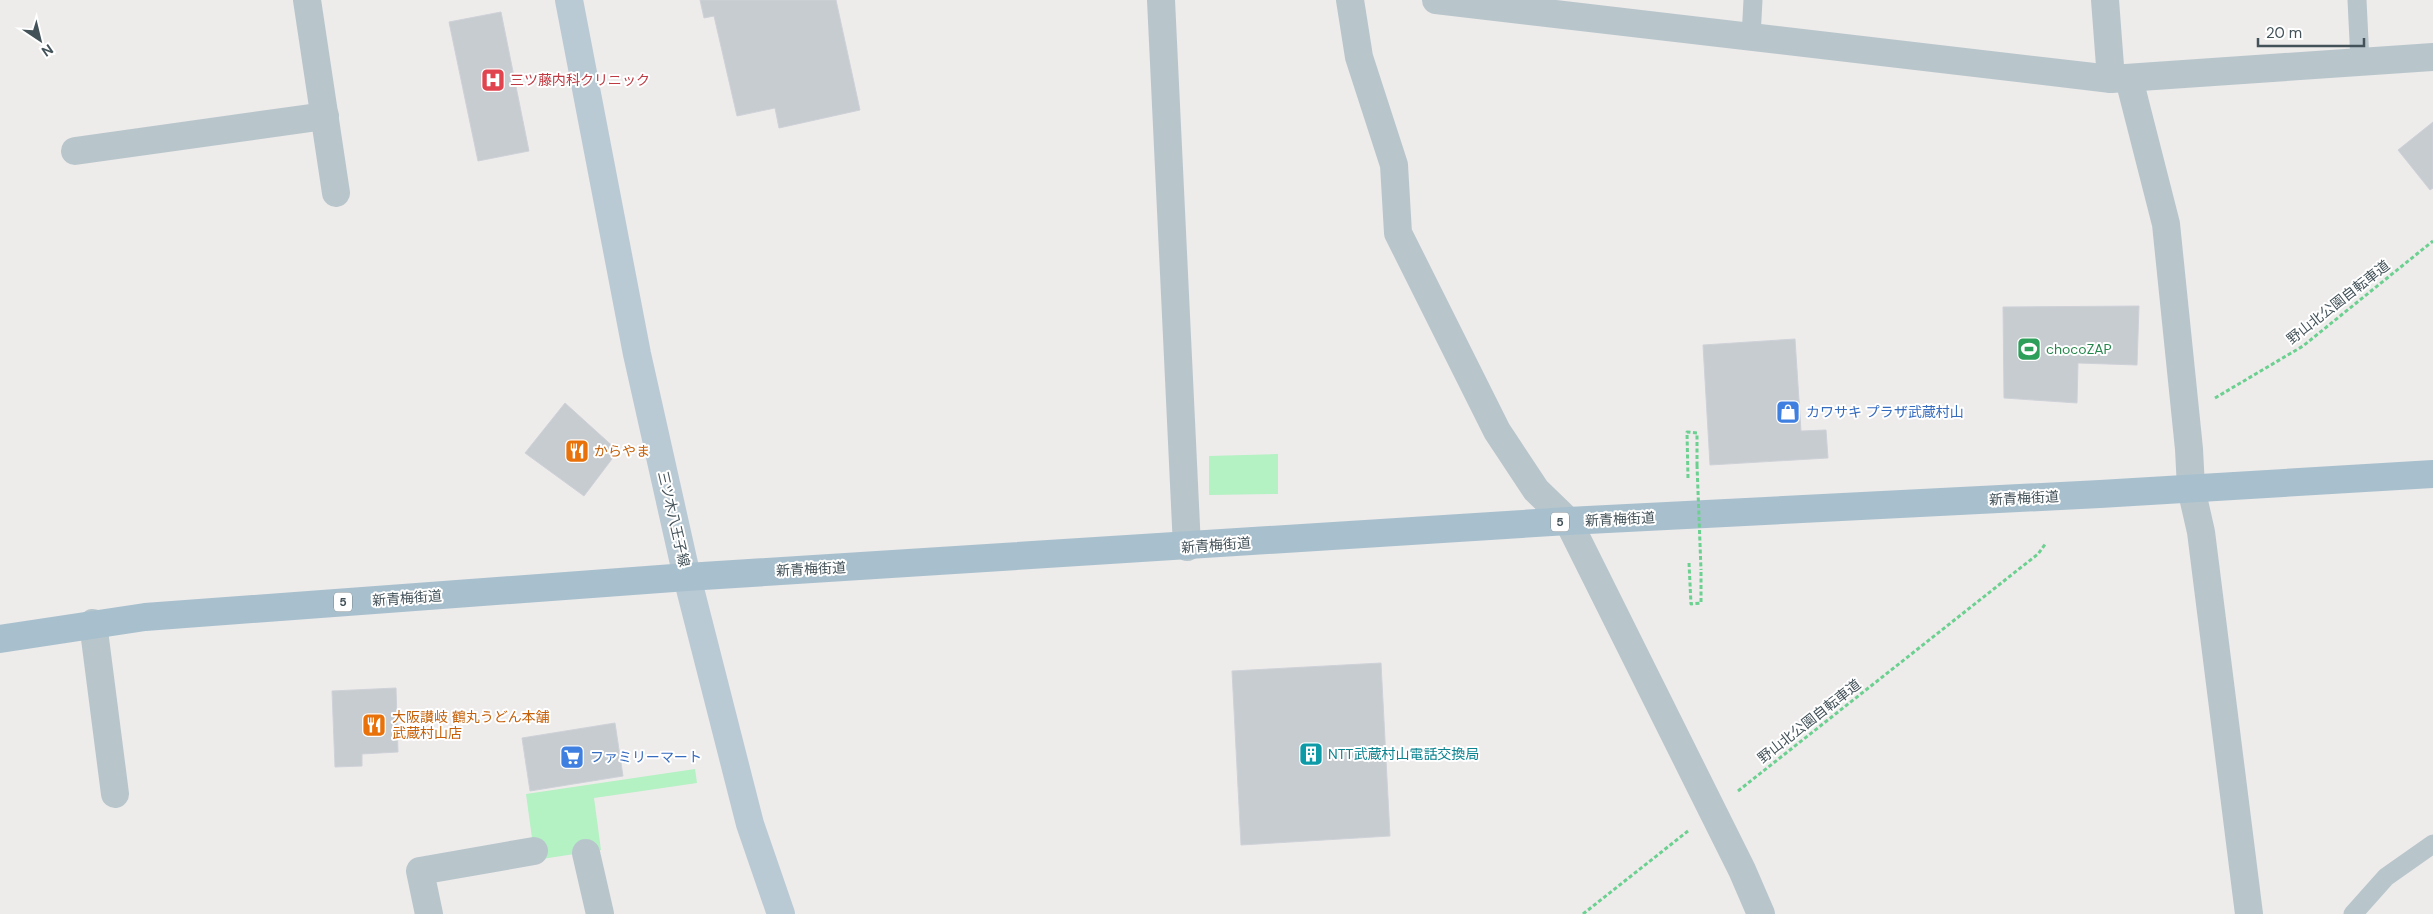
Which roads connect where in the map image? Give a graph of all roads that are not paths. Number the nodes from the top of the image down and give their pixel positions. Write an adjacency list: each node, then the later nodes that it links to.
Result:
1 (307, 0): 14 (street)
2 (569, 0): 21 (main road, 三ツ木八王子線)
3 (1161, 0): 20 (street)
4 (1350, 0): 19 (street)
5 (1436, 0): 9 (street)
6 (1753, 0): 10 (lane)
7 (2104, 0): 13 (street)
8 (2357, 0): 12 (lane)
9 (1523, 5): 10 (street)
10 (1751, 37): 13 (street)
11 (2433, 57): 12 (street)
12 (2360, 61): 13 (street)
13 (2120, 79): 18 (street)
14 (325, 116): 15 (street); 16 (street)
15 (76, 151)
16 (336, 193)
17 (2433, 474): 18 (main road, 新青梅街道 / 5)
18 (2191, 488): 19 (main road, 新青梅街道 / 5); 32 (street)
19 (1568, 521): 20 (main road, 新青梅街道 / 5); 31 (street)
20 (1187, 547): 21 (main road, 新青梅街道 / 5)
21 (687, 577): 22 (main road, 新青梅街道 / 5); 30 (main road, 三ツ木八王子線)
22 (93, 623): 23 (main road, 新青梅街道 / 5); 24 (street)
23 (0, 639)
24 (115, 794)
25 (2433, 844): 33 (lane)
26 (534, 851): 28 (street)
27 (586, 853): 29 (street)
28 (428, 914)
29 (600, 914)
30 (781, 914)
31 (1761, 914)
32 (2249, 914)
33 (2353, 914)

